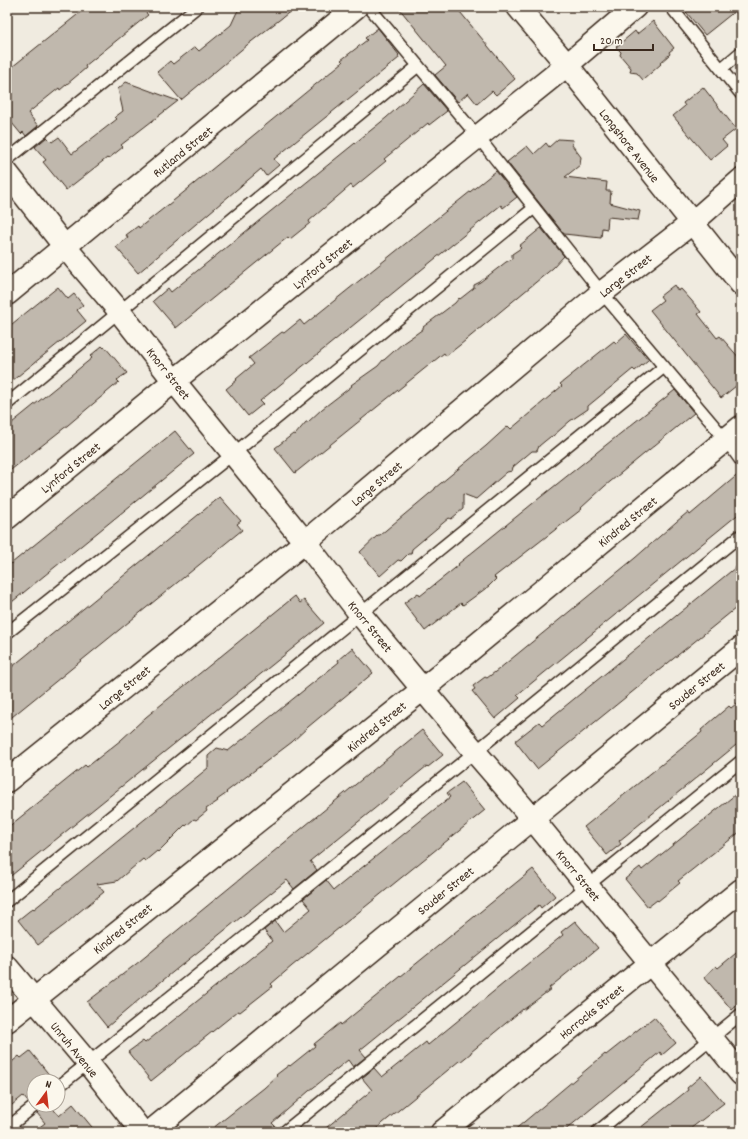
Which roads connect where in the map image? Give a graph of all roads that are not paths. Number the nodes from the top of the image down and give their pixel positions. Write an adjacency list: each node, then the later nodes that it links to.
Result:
1 (197, 7): 13 (lane)
2 (356, 7): 18 (street, Rutland Street)
3 (369, 7): 9 (lane)
4 (518, 7): 8 (street, Longshore Avenue)
5 (635, 7): 8 (street, Lynford Street)
6 (671, 7): 10 (lane)
7 (741, 52): 10 (lane)
8 (567, 65): 12 (street, Lynford Street); 17 (street, Longshore Avenue)
9 (418, 66): 12 (lane); 22 (lane)
10 (721, 70): 11 (lane)
11 (741, 94)
12 (478, 137): 16 (lane); 24 (street, Lynford Street)
13 (7, 160)
14 (7, 173): 18 (street, Knorr Street)
15 (741, 180): 17 (street, Large Street)
16 (534, 208): 20 (lane); 27 (lane)
17 (692, 223): 19 (street, Longshore Avenue); 20 (street, Large Street)
18 (65, 247): 21 (street, Rutland Street); 22 (street, Knorr Street)
19 (741, 284)
20 (602, 293): 23 (lane); 31 (street, Large Street)
21 (7, 294)
22 (120, 312): 24 (street, Knorr Street); 25 (lane)
23 (664, 367): 26 (lane); 32 (lane)
24 (174, 381): 27 (street, Knorr Street); 29 (street, Lynford Street)
25 (7, 404)
26 (733, 434): 28 (lane); 35 (street, Kindred Street)
27 (233, 454): 31 (street, Knorr Street); 33 (lane)
28 (741, 460)
29 (7, 518)
30 (741, 535): 36 (lane)
31 (305, 542): 32 (street, Knorr Street); 38 (street, Large Street)
32 (360, 614): 35 (street, Knorr Street); 42 (lane)
33 (7, 633)
34 (741, 648): 39 (street, Souder Street)
35 (423, 688): 36 (street, Knorr Street); 45 (street, Kindred Street)
36 (475, 752): 39 (street, Knorr Street); 49 (lane)
37 (741, 761): 40 (lane)
38 (7, 782)
39 (532, 818): 40 (street, Knorr Street); 55 (street, Souder Street)
40 (587, 885): 43 (street, Knorr Street); 56 (lane)
41 (741, 890): 43 (street, Horrocks Street)
42 (7, 901)
43 (651, 963): 48 (street, Knorr Street); 57 (street, Horrocks Street)
44 (7, 967): 45 (street, Unruh Avenue)
45 (34, 998): 47 (street, Kindred Street); 49 (street, Unruh Avenue)
46 (741, 1014): 48 (lane)
47 (7, 1021)
48 (712, 1038): 50 (street, Knorr Street); 58 (lane)
49 (88, 1063): 51 (lane); 54 (street, Unruh Avenue)
50 (741, 1074)
51 (66, 1081)
52 (26, 1113): 53 (lane)
53 (7, 1128)
54 (142, 1132)
55 (150, 1132)
56 (284, 1132)
57 (442, 1132)
58 (597, 1132)

